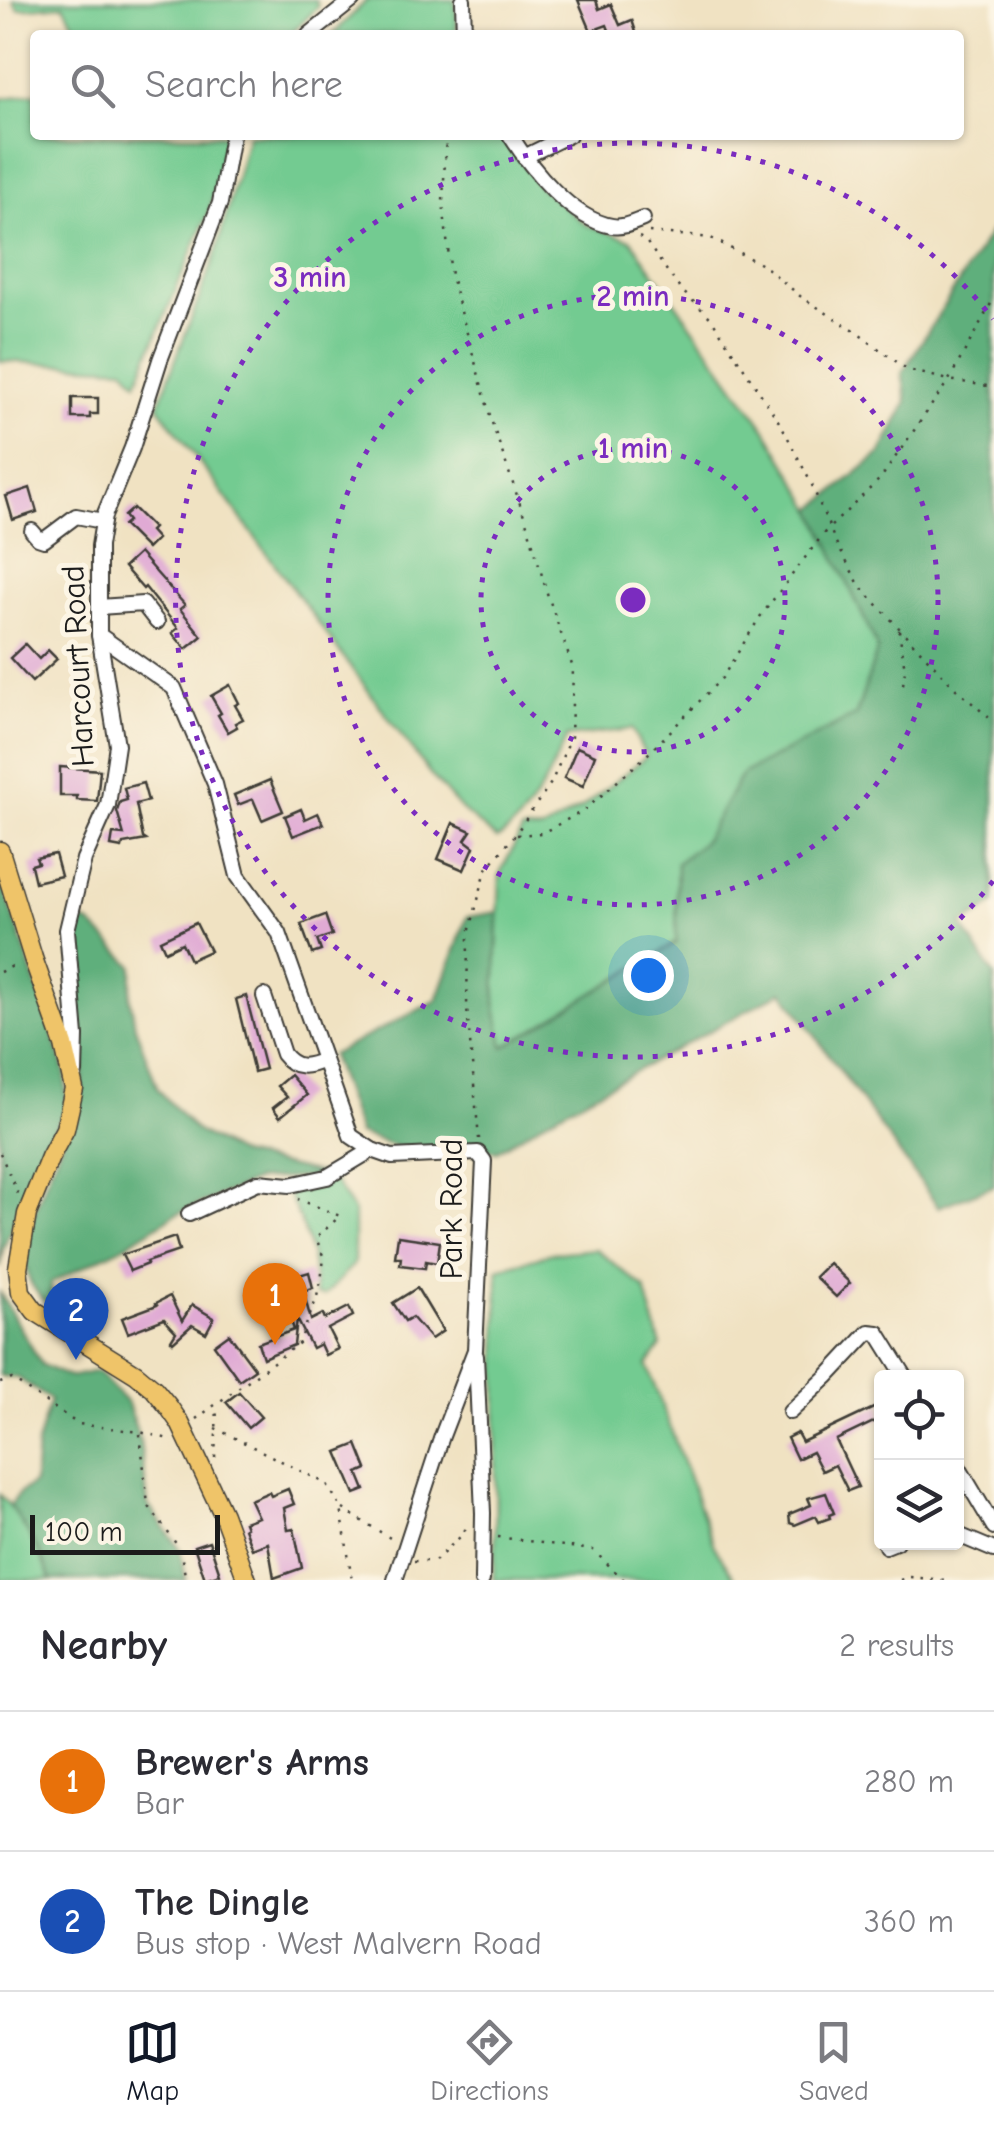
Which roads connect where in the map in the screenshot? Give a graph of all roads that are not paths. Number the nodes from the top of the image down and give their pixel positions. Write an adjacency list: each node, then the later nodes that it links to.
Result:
1 (353, 0): 3 (street)
2 (463, 0): 4 (street)
3 (315, 30)
4 (464, 30)
5 (231, 140): 10 (street, Harcourt Road)
6 (513, 140): 8 (street)
7 (559, 140): 8 (street)
8 (524, 157): 9 (street)
9 (643, 219)
10 (104, 521): 11 (street); 12 (street, Harcourt Road)
11 (32, 531)
12 (99, 608): 13 (street); 14 (street, Harcourt Road)
13 (157, 622)
14 (99, 634): 17 (street); 18 (street, Harcourt Road)
15 (0, 851): 18 (main road)
16 (264, 996): 17 (street)
17 (324, 1060): 19 (street)
18 (74, 1088): 28 (main road)
19 (372, 1150): 20 (street); 21 (street, Park Road)
20 (189, 1214)
21 (476, 1350): 29 (street, Park Road); 30 (street)
22 (901, 1370): 23 (street)
23 (790, 1412)
24 (964, 1476): 25 (street)
25 (994, 1527)
26 (964, 1537): 27 (street)
27 (994, 1550)
28 (247, 1580)
29 (395, 1580)
30 (482, 1580)

